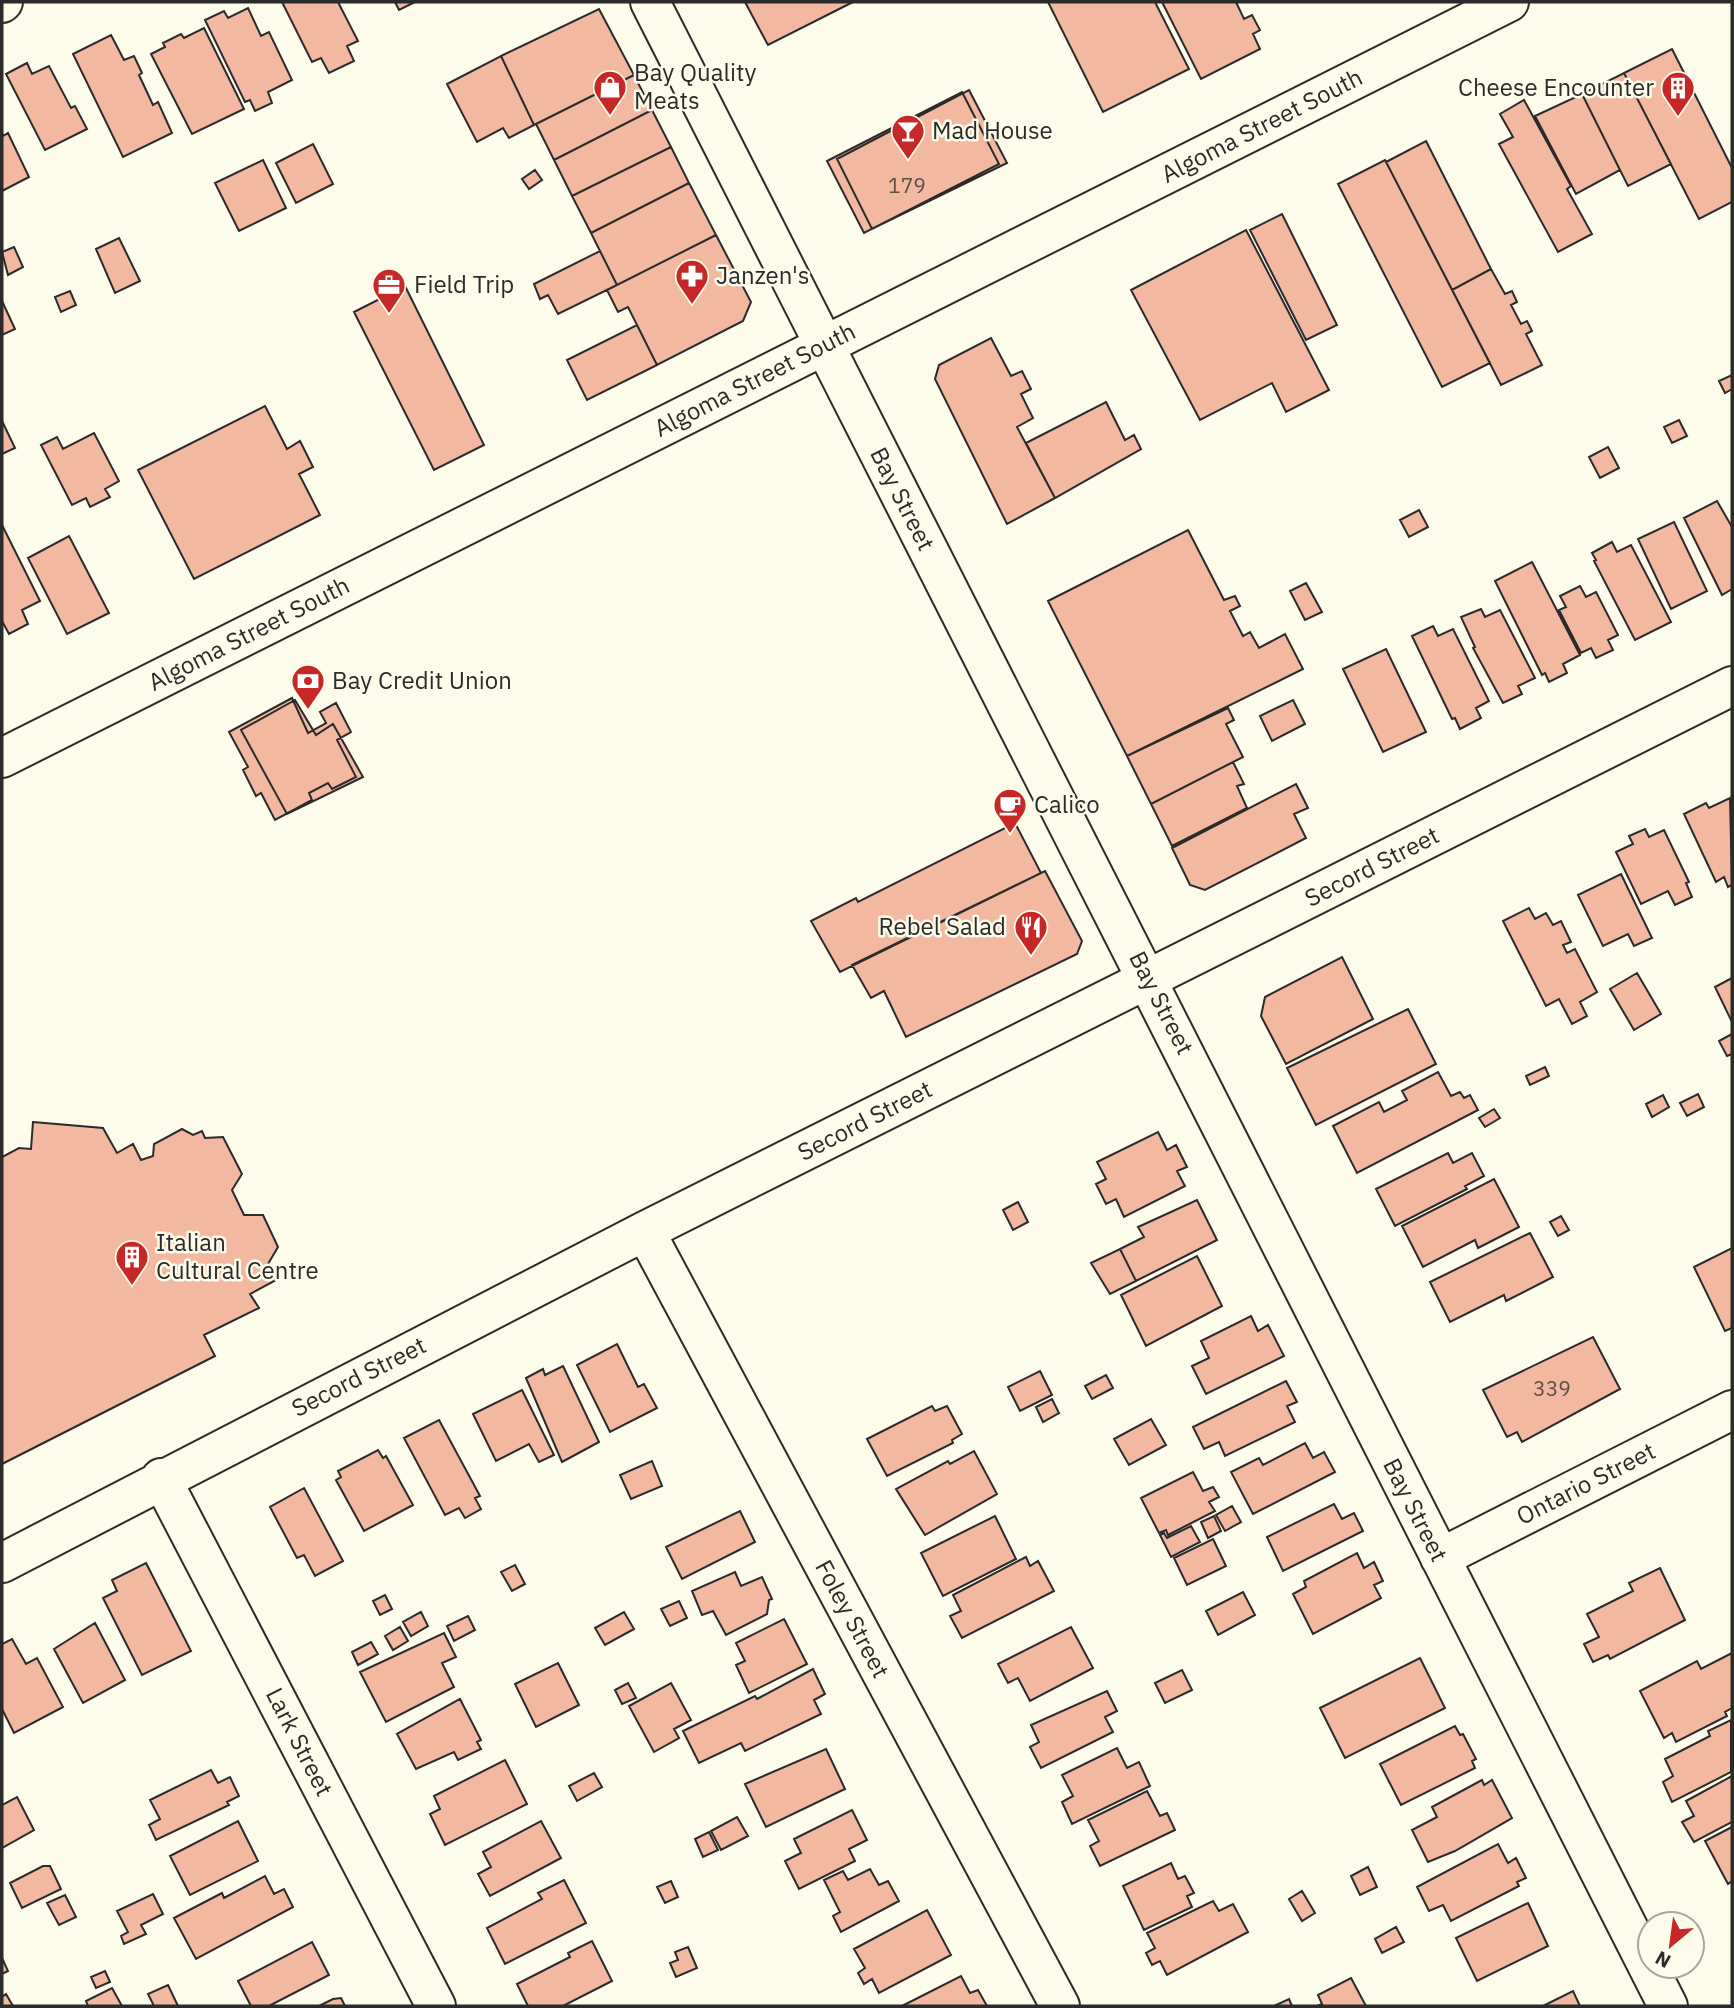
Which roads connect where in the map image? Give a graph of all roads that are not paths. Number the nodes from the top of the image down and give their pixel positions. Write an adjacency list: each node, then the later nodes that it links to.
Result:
1 (650, 2): 3 (street, Bay Street)
2 (1509, 2): 3 (street, Algoma Street South)
3 (824, 345): 5 (street, Algoma Street South); 6 (street, Bay Street)
4 (1732, 686): 6 (street, Secord Street)
5 (2, 758)
6 (1149, 978): 7 (street, Secord Street); 10 (street, Bay Street)
7 (645, 1231): 9 (street, Secord Street); 13 (street, Foley Street)
8 (1732, 1410): 10 (street, Ontario Street)
9 (161, 1478): 11 (street, Secord Street); 12 (street, Lark Street)
10 (1440, 1558): 14 (street, Bay Street)
11 (2, 1563)
12 (436, 2006)
13 (1060, 2006)
14 (1668, 2006)

